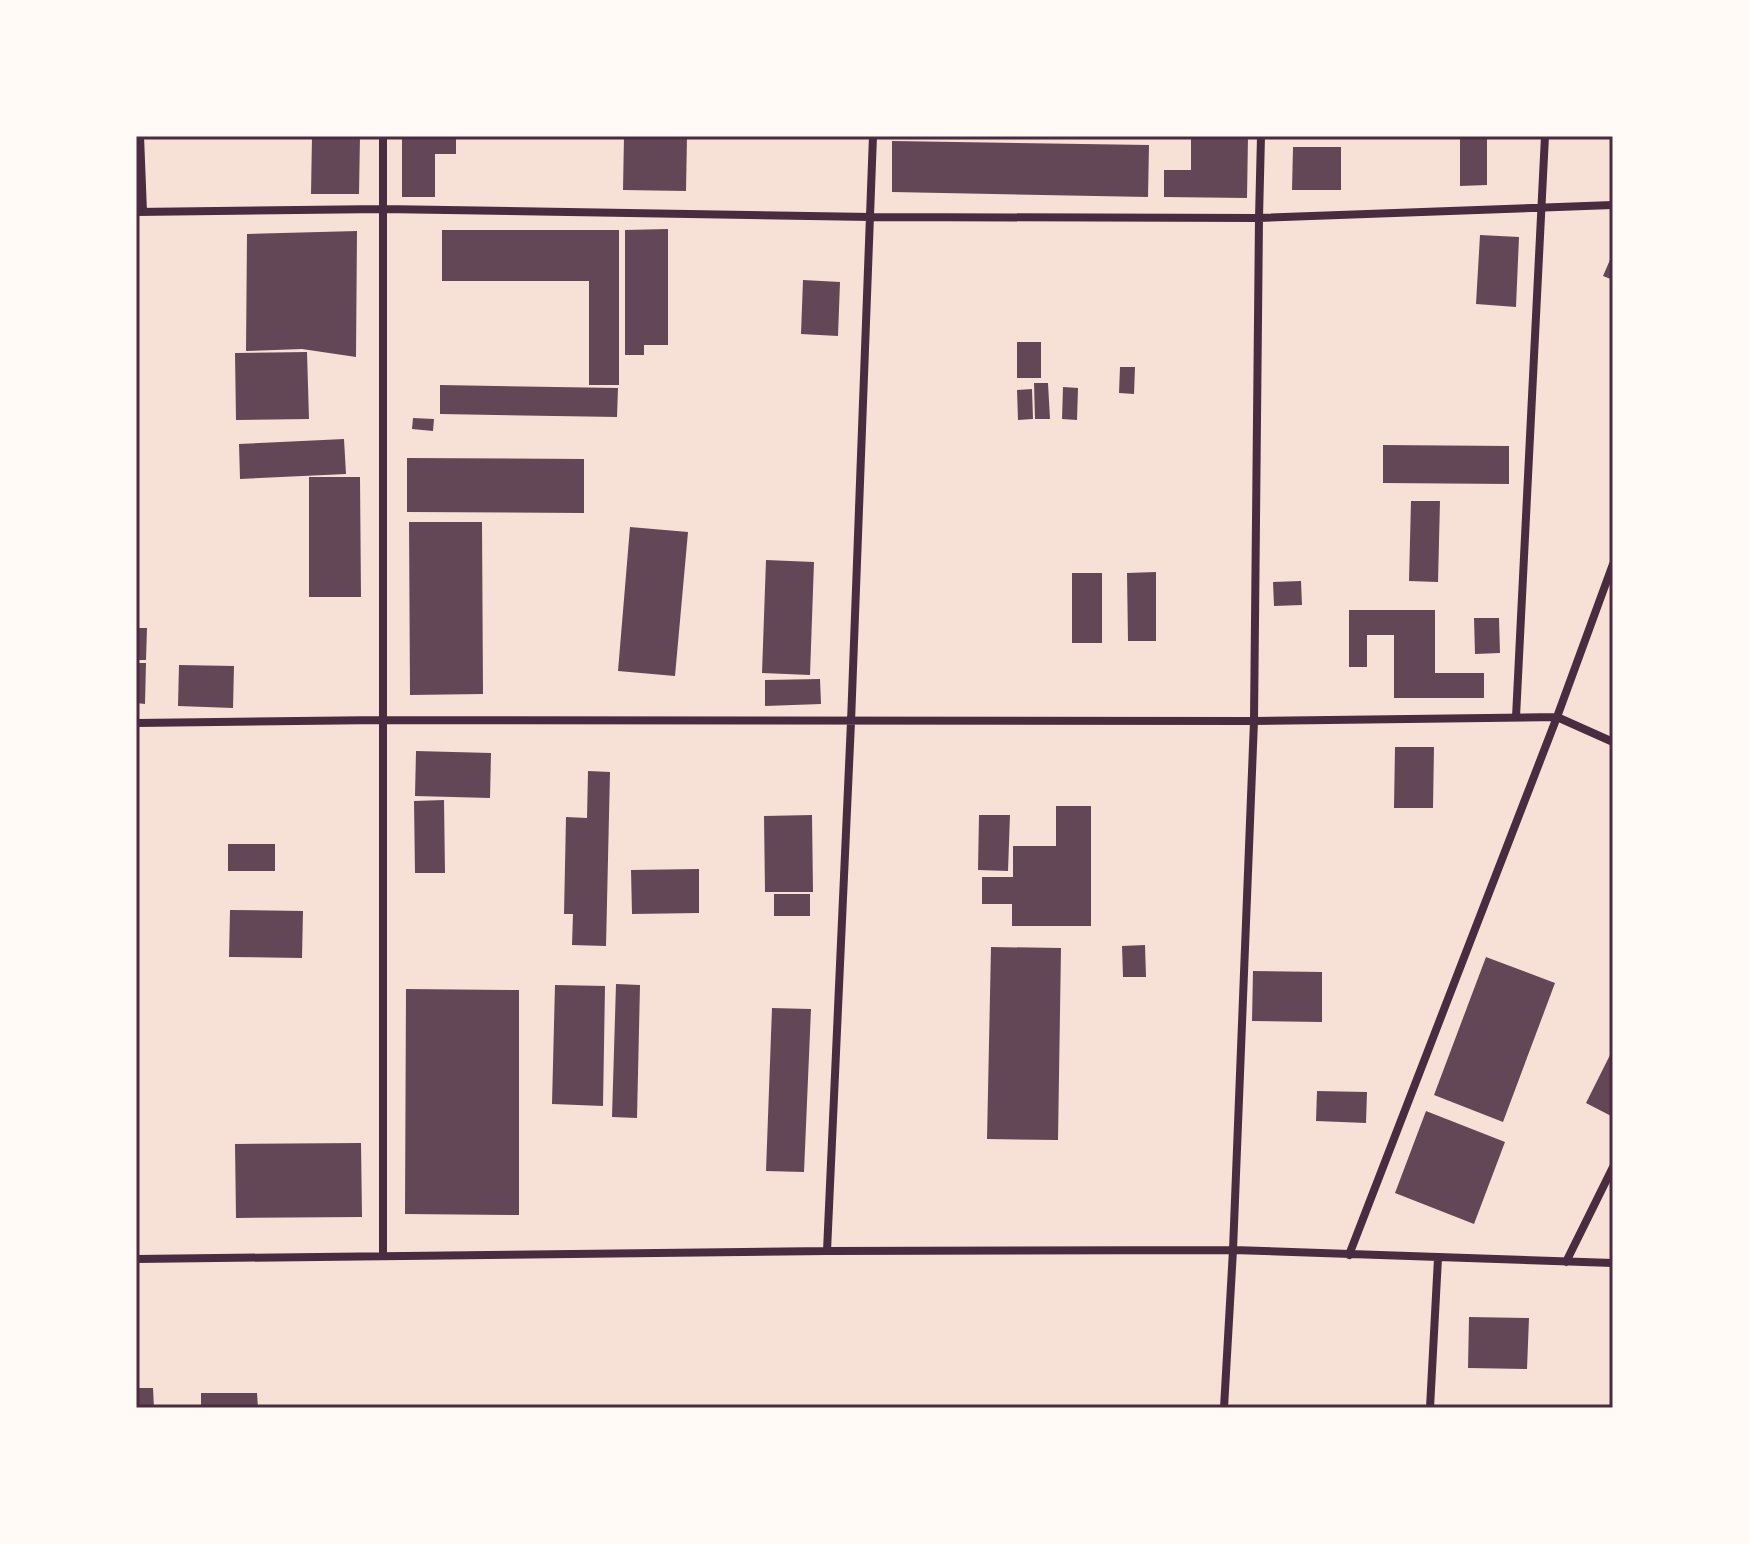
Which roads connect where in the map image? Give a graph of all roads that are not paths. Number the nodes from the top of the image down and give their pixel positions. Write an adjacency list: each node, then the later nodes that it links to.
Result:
1 (140, 136): 9 (street)
2 (383, 136): 8 (street)
3 (873, 136): 10 (street)
4 (1261, 136): 11 (street)
5 (1545, 136): 7 (street)
6 (1613, 205): 7 (street)
7 (1542, 207): 11 (street); 13 (street)
8 (383, 209): 9 (street); 10 (street); 15 (street)
9 (139, 212)
10 (871, 217): 11 (street); 17 (street)
11 (1259, 218): 16 (street)
12 (1613, 564): 14 (street)
13 (1516, 717): 14 (street); 16 (street)
14 (1557, 717): 19 (street); 23 (street)
15 (383, 720): 17 (street); 18 (street); 24 (street)
16 (1254, 721): 17 (street); 21 (street)
17 (851, 722): 22 (street)
18 (136, 723)
19 (1613, 742)
20 (1613, 1167): 27 (street)
21 (1233, 1250): 22 (street); 23 (street); 29 (street)
22 (827, 1251): 24 (street)
23 (1349, 1255): 25 (street)
24 (383, 1256): 26 (street)
25 (1438, 1258): 27 (street); 30 (street)
26 (136, 1259)
27 (1566, 1262): 28 (street)
28 (1613, 1263)
29 (1224, 1408)
30 (1430, 1408)

